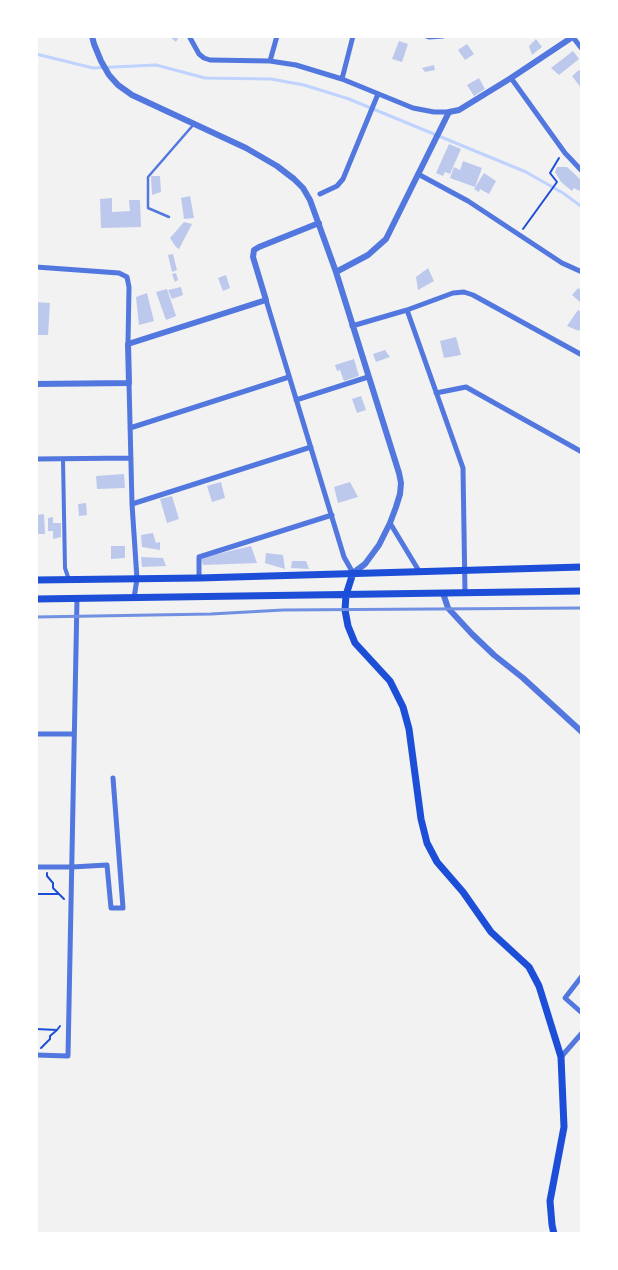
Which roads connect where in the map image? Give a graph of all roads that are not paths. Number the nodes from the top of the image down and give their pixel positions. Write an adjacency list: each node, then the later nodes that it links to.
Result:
1 (92, 36): 14 (street)
2 (189, 36): 9 (street)
3 (276, 36): 9 (street)
4 (353, 36): 11 (street)
5 (426, 36): 6 (street)
6 (443, 36)
7 (573, 37): 8 (street); 10 (street)
8 (582, 50)
9 (270, 61): 11 (street)
10 (511, 78): 13 (street); 15 (street)
11 (342, 79): 12 (street)
12 (378, 94): 13 (street); 17 (street)
13 (450, 112): 16 (street)
14 (195, 123): 18 (lane); 19 (street)
15 (582, 170)
16 (420, 172): 21 (street); 22 (street)
17 (320, 194)
18 (169, 217)
19 (319, 223): 21 (street); 23 (street)
20 (36, 267): 26 (street)
21 (336, 272): 25 (street)
22 (582, 272)
23 (266, 300): 26 (street); 28 (street)
24 (407, 310): 25 (street); 27 (street); 32 (street)
25 (352, 326): 29 (street)
26 (128, 344): 30 (street)
27 (582, 355)
28 (289, 377): 33 (street); 34 (street)
29 (368, 377): 33 (street); 42 (street)
30 (129, 383): 31 (street); 34 (street)
31 (36, 384)
32 (436, 392): 36 (street); 44 (street)
33 (296, 400): 35 (street)
34 (130, 428): 38 (street)
35 (310, 447): 40 (street); 41 (street)
36 (582, 452)
37 (63, 458): 38 (street); 39 (street); 50 (street)
38 (130, 458): 40 (street)
39 (36, 459)
40 (132, 504): 48 (street)
41 (332, 515): 46 (street); 47 (street)
42 (390, 523): 45 (street); 46 (street)
43 (582, 567): 44 (main road)
44 (464, 570): 45 (main road); 52 (street)
45 (419, 571): 46 (main road)
46 (353, 573): 47 (main road); 53 (main road)
47 (198, 578): 48 (main road)
48 (136, 579): 50 (main road); 55 (street)
49 (36, 580): 50 (main road)
50 (69, 580)
51 (582, 591): 52 (main road)
52 (465, 593): 54 (main road)
53 (346, 594): 54 (main road); 55 (main road); 68 (main road)
54 (443, 594): 58 (street)
55 (134, 598): 57 (main road)
56 (36, 599): 57 (main road)
57 (76, 599): 60 (street)
58 (582, 732)
59 (36, 734): 60 (street)
60 (74, 734): 63 (street)
61 (113, 778): 63 (street)
62 (36, 867): 63 (street)
63 (72, 867): 67 (street)
64 (582, 976): 65 (street)
65 (582, 1013)
66 (582, 1033): 68 (street)
67 (36, 1054)
68 (561, 1057): 69 (main road)
69 (554, 1234)

